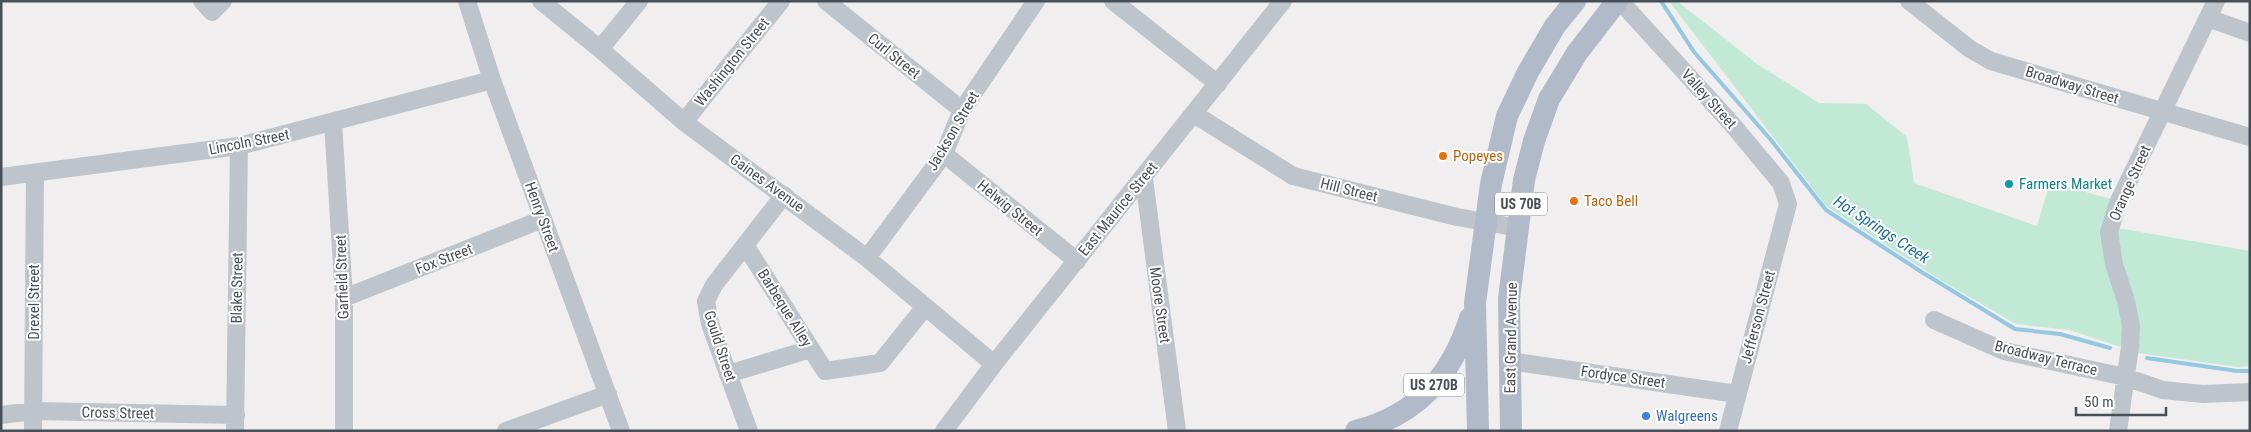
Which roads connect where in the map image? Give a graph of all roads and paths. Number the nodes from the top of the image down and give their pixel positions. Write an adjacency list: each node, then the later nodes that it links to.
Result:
1 (467, 1): 15 (street, Henry Street)
2 (540, 1): 14 (street, Gaines Avenue)
3 (639, 1): 14 (street)
4 (781, 1): 20 (street, Washington Street)
5 (826, 1): 17 (street, Curl Street)
6 (1036, 1): 17 (street, Jackson Street)
7 (1113, 1): 16 (street)
8 (1283, 1): 16 (street, East Maurice Street)
9 (1575, 1): 31 (main road, US 70B)
10 (1618, 1): 29 (street, Valley Street); 32 (main road, East Grand Avenue / US 70B)
11 (1909, 1): 18 (street, Broadway Street)
12 (2211, 7): 13 (street); 18 (street, Orange Street)
13 (2250, 33)
14 (600, 49): 20 (street, Gaines Avenue)
15 (492, 80): 21 (street, Lincoln Street); 30 (street, Henry Street)
16 (1218, 84): 19 (street, East Maurice Street)
17 (962, 110): 24 (street, Jackson Street)
18 (2162, 112): 22 (street, Broadway Street); 44 (street, Orange Street)
19 (1194, 114): 27 (street, East Maurice Street); 31 (street, Hill Street)
20 (684, 122): 28 (street, Gaines Avenue)
21 (333, 123): 23 (street, Lincoln Street); 36 (street, Garfield Street)
22 (2250, 137)
23 (239, 146): 25 (street, Lincoln Street); 50 (street, Blake Street)
24 (944, 154): 34 (street, Jackson Street); 35 (street, Helwig Street)
25 (34, 174): 26 (street, Lincoln Street); 48 (street, Drexel Street)
26 (1, 177)
27 (1144, 179): 35 (street, East Maurice Street); 57 (street, Moore Street)
28 (784, 194): 33 (street, Gould Street); 34 (street, Gaines Avenue)
29 (1788, 204): 47 (street, Jefferson Street)
30 (544, 220): 36 (street, Fox Street); 46 (street, Henry Street)
31 (1485, 222): 32 (street, Hill Street); 37 (main road, US 70B)
32 (1518, 228): 41 (main road, East Grand Avenue / US 70B)
33 (745, 245): 40 (street, Barbeque Alley); 43 (street, Gould Street)
34 (867, 258): 38 (street, Gaines Avenue)
35 (1077, 261): 42 (street, East Maurice Street)
36 (344, 298): 53 (street, Garfield Street)
37 (1475, 303): 58 (main road, US 270B); 59 (main road, US 70B)
38 (925, 307): 40 (street, Barbeque Alley); 42 (street, Gaines Avenue)
39 (1934, 320): 44 (street, Broadway Terrace)
40 (811, 349): 43 (street)
41 (1509, 361): 47 (street, Fordyce Street); 60 (main road, East Grand Avenue / US 70B)
42 (994, 364): 51 (street, East Maurice Street)
43 (728, 374): 56 (street, Gould Street)
44 (2125, 377): 45 (street, Broadway Terrace); 62 (street, Orange Street)
45 (2250, 392)
46 (608, 394): 54 (street); 55 (street, Henry Street)
47 (1737, 394): 61 (street, Jefferson Street)
48 (34, 411): 49 (street, Cross Street); 50 (street, Cross Street); 52 (street, Drexel Street)
49 (1, 415)
50 (235, 423)
51 (951, 426)
52 (33, 431)
53 (344, 431)
54 (506, 431)
55 (621, 431)
56 (749, 431)
57 (1177, 431)
58 (1356, 431)
59 (1478, 431)
60 (1511, 431)
61 (1728, 431)
62 (2118, 431)

